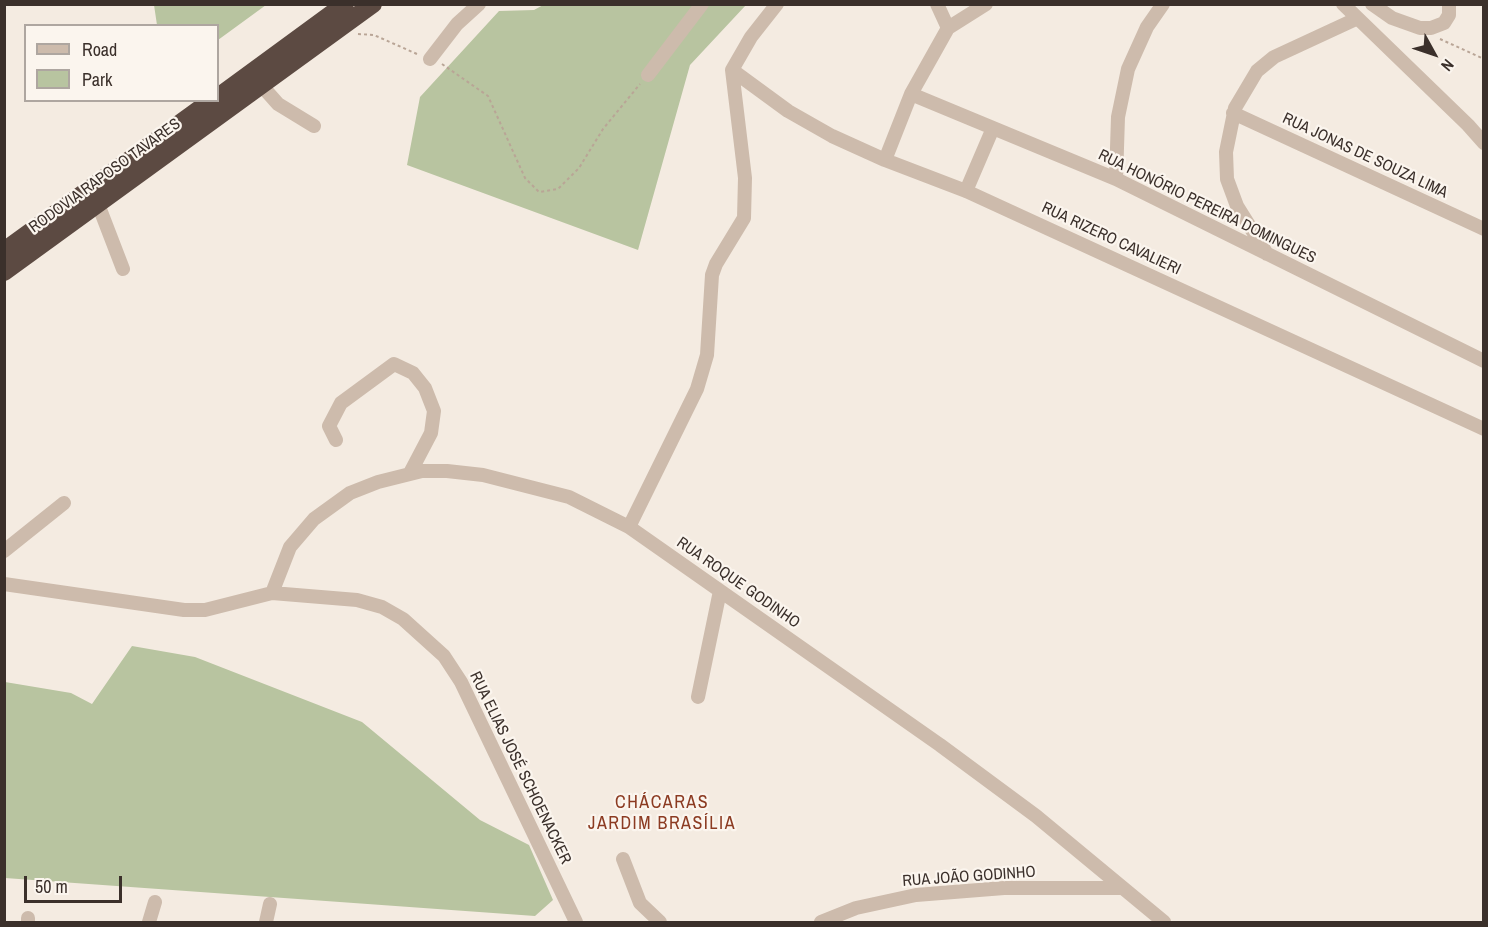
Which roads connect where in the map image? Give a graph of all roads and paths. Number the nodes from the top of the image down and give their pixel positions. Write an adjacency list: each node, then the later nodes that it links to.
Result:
1 (345, 4): 22 (highway)
2 (374, 4): 20 (highway, RODOVIA RAPOSO TAVARES)
3 (479, 4): 16 (street)
4 (702, 4): 19 (street)
5 (777, 4): 18 (street)
6 (937, 4): 14 (street)
7 (986, 4): 14 (street)
8 (1163, 4): 29 (street)
9 (1343, 4): 12 (street)
10 (1372, 4): 13 (street)
11 (1449, 4): 13 (street)
12 (1356, 19): 24 (street); 27 (street)
13 (1413, 27): 17 (path)
14 (948, 28): 21 (street)
15 (349, 33): 16 (path)
16 (430, 59): 19 (path)
17 (1484, 59)
18 (732, 70): 28 (street, RUA RIZERO CAVALIERI); 42 (street)
19 (648, 75)
20 (262, 86): 25 (street); 31 (highway, RODOVIA RAPOSO TAVARES)
21 (911, 94): 26 (street, RUA HONÓRIO PEREIRA DOMINGUES); 28 (street)
22 (219, 96)
23 (209, 102): 33 (highway, RODOVIA RAPOSO TAVARES)
24 (1233, 113): 32 (street, RUA JONAS DE SOUZA LIMA); 34 (street)
25 (314, 126)
26 (993, 128): 29 (street, RUA HONÓRIO PEREIRA DOMINGUES); 30 (street)
27 (1484, 143)
28 (885, 160): 30 (street, RUA RIZERO CAVALIERI)
29 (1116, 179): 34 (street, RUA HONÓRIO PEREIRA DOMINGUES)
30 (966, 190): 38 (street, RUA RIZERO CAVALIERI)
31 (98, 204): 35 (street); 36 (highway, RODOVIA RAPOSO TAVARES)
32 (1484, 229)
33 (4, 251)
34 (1267, 254): 37 (street, RUA HONÓRIO PEREIRA DOMINGUES)
35 (123, 269)
36 (4, 272)
37 (1484, 361)
38 (1484, 429)
39 (336, 440): 40 (street)
40 (410, 473): 42 (street, RUA ROQUE GODINHO); 46 (street, RUA ROQUE GODINHO)
41 (64, 503): 43 (street)
42 (629, 527): 45 (street, RUA ROQUE GODINHO)
43 (4, 551)
44 (4, 584): 46 (street, RUA ELIAS JOSÉ SCHOENACKER)
45 (720, 591): 47 (street); 49 (street, RUA ROQUE GODINHO)
46 (272, 593): 54 (street, RUA ELIAS JOSÉ SCHOENACKER)
47 (698, 697)
48 (623, 859): 55 (street)
49 (1123, 888): 56 (street, RUA JOÃO GODINHO); 57 (street, RUA ROQUE GODINHO)
50 (155, 902): 52 (street)
51 (270, 904): 53 (street)
52 (149, 922)
53 (266, 922)
54 (576, 922)
55 (660, 922)
56 (821, 922)
57 (1164, 922)

